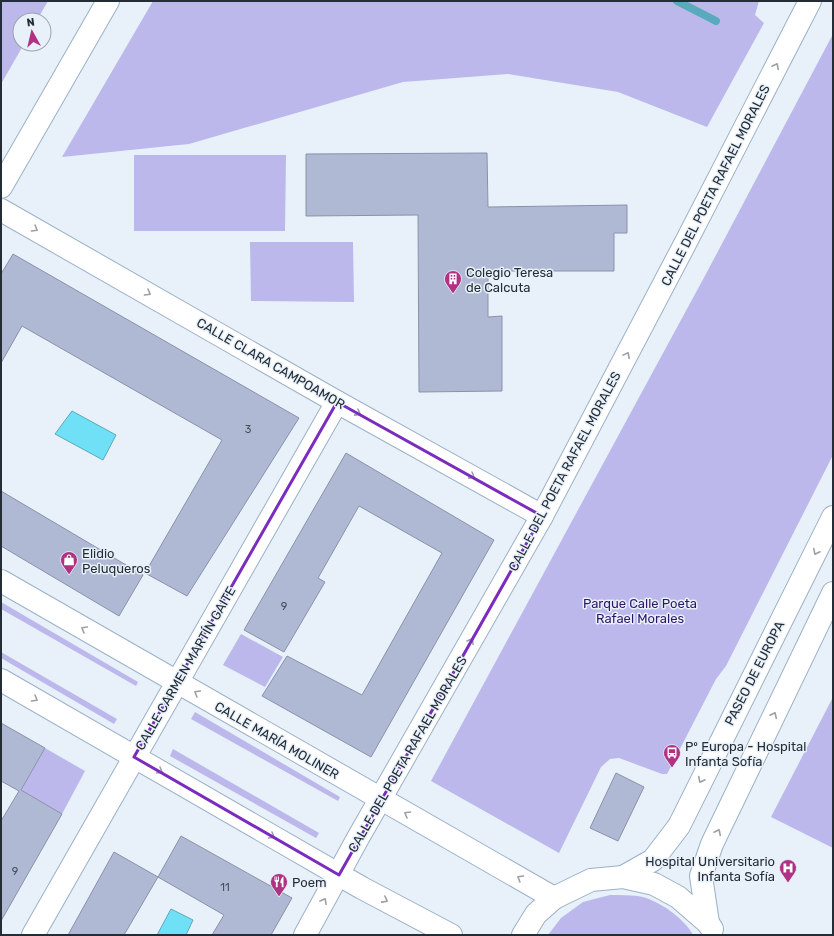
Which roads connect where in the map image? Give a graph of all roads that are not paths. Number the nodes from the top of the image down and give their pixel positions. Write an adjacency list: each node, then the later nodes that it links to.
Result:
1 (108, 1): 3 (street)
2 (810, 1): 6 (street, CALLE DEL POETA RAFAEL MORALES, one-way to 2)
3 (1, 187)
4 (1, 210): 5 (street, CALLE CLARA CAMPOAMOR, one-way to 5)
5 (337, 402): 6 (street, CALLE CLARA CAMPOAMOR, one-way to 6); 11 (street, CALLE CARMEN MARTÍN GAITE)
6 (542, 516): 13 (street, CALLE DEL POETA RAFAEL MORALES, one-way to 6)
7 (833, 517): 15 (street, PASEO DE EUROPA, one-way to 15)
8 (1, 581): 11 (street, CALLE MARÍA MOLINER, one-way to 8)
9 (833, 593): 17 (street, one-way to 9)
10 (1, 680): 12 (street, one-way to 12)
11 (177, 682): 12 (street, CALLE CARMEN MARTÍN GAITE); 13 (street, CALLE MARÍA MOLINER, one-way to 11)
12 (134, 757): 14 (street, one-way to 14); 18 (street, CALLE CARMEN MARTÍN GAITE)
13 (381, 799): 14 (street, CALLE DEL POETA RAFAEL MORALES); 16 (street, CALLE MARÍA MOLINER, one-way to 13)
14 (339, 874): 19 (street, CALLE DEL POETA RAFAEL MORALES, one-way to 14); 20 (street, one-way to 20)
15 (623, 877): 16 (street); 17 (street)
16 (554, 898): 21 (street)
17 (712, 929)
18 (33, 935)
19 (305, 935)
20 (451, 935)
21 (522, 935)

